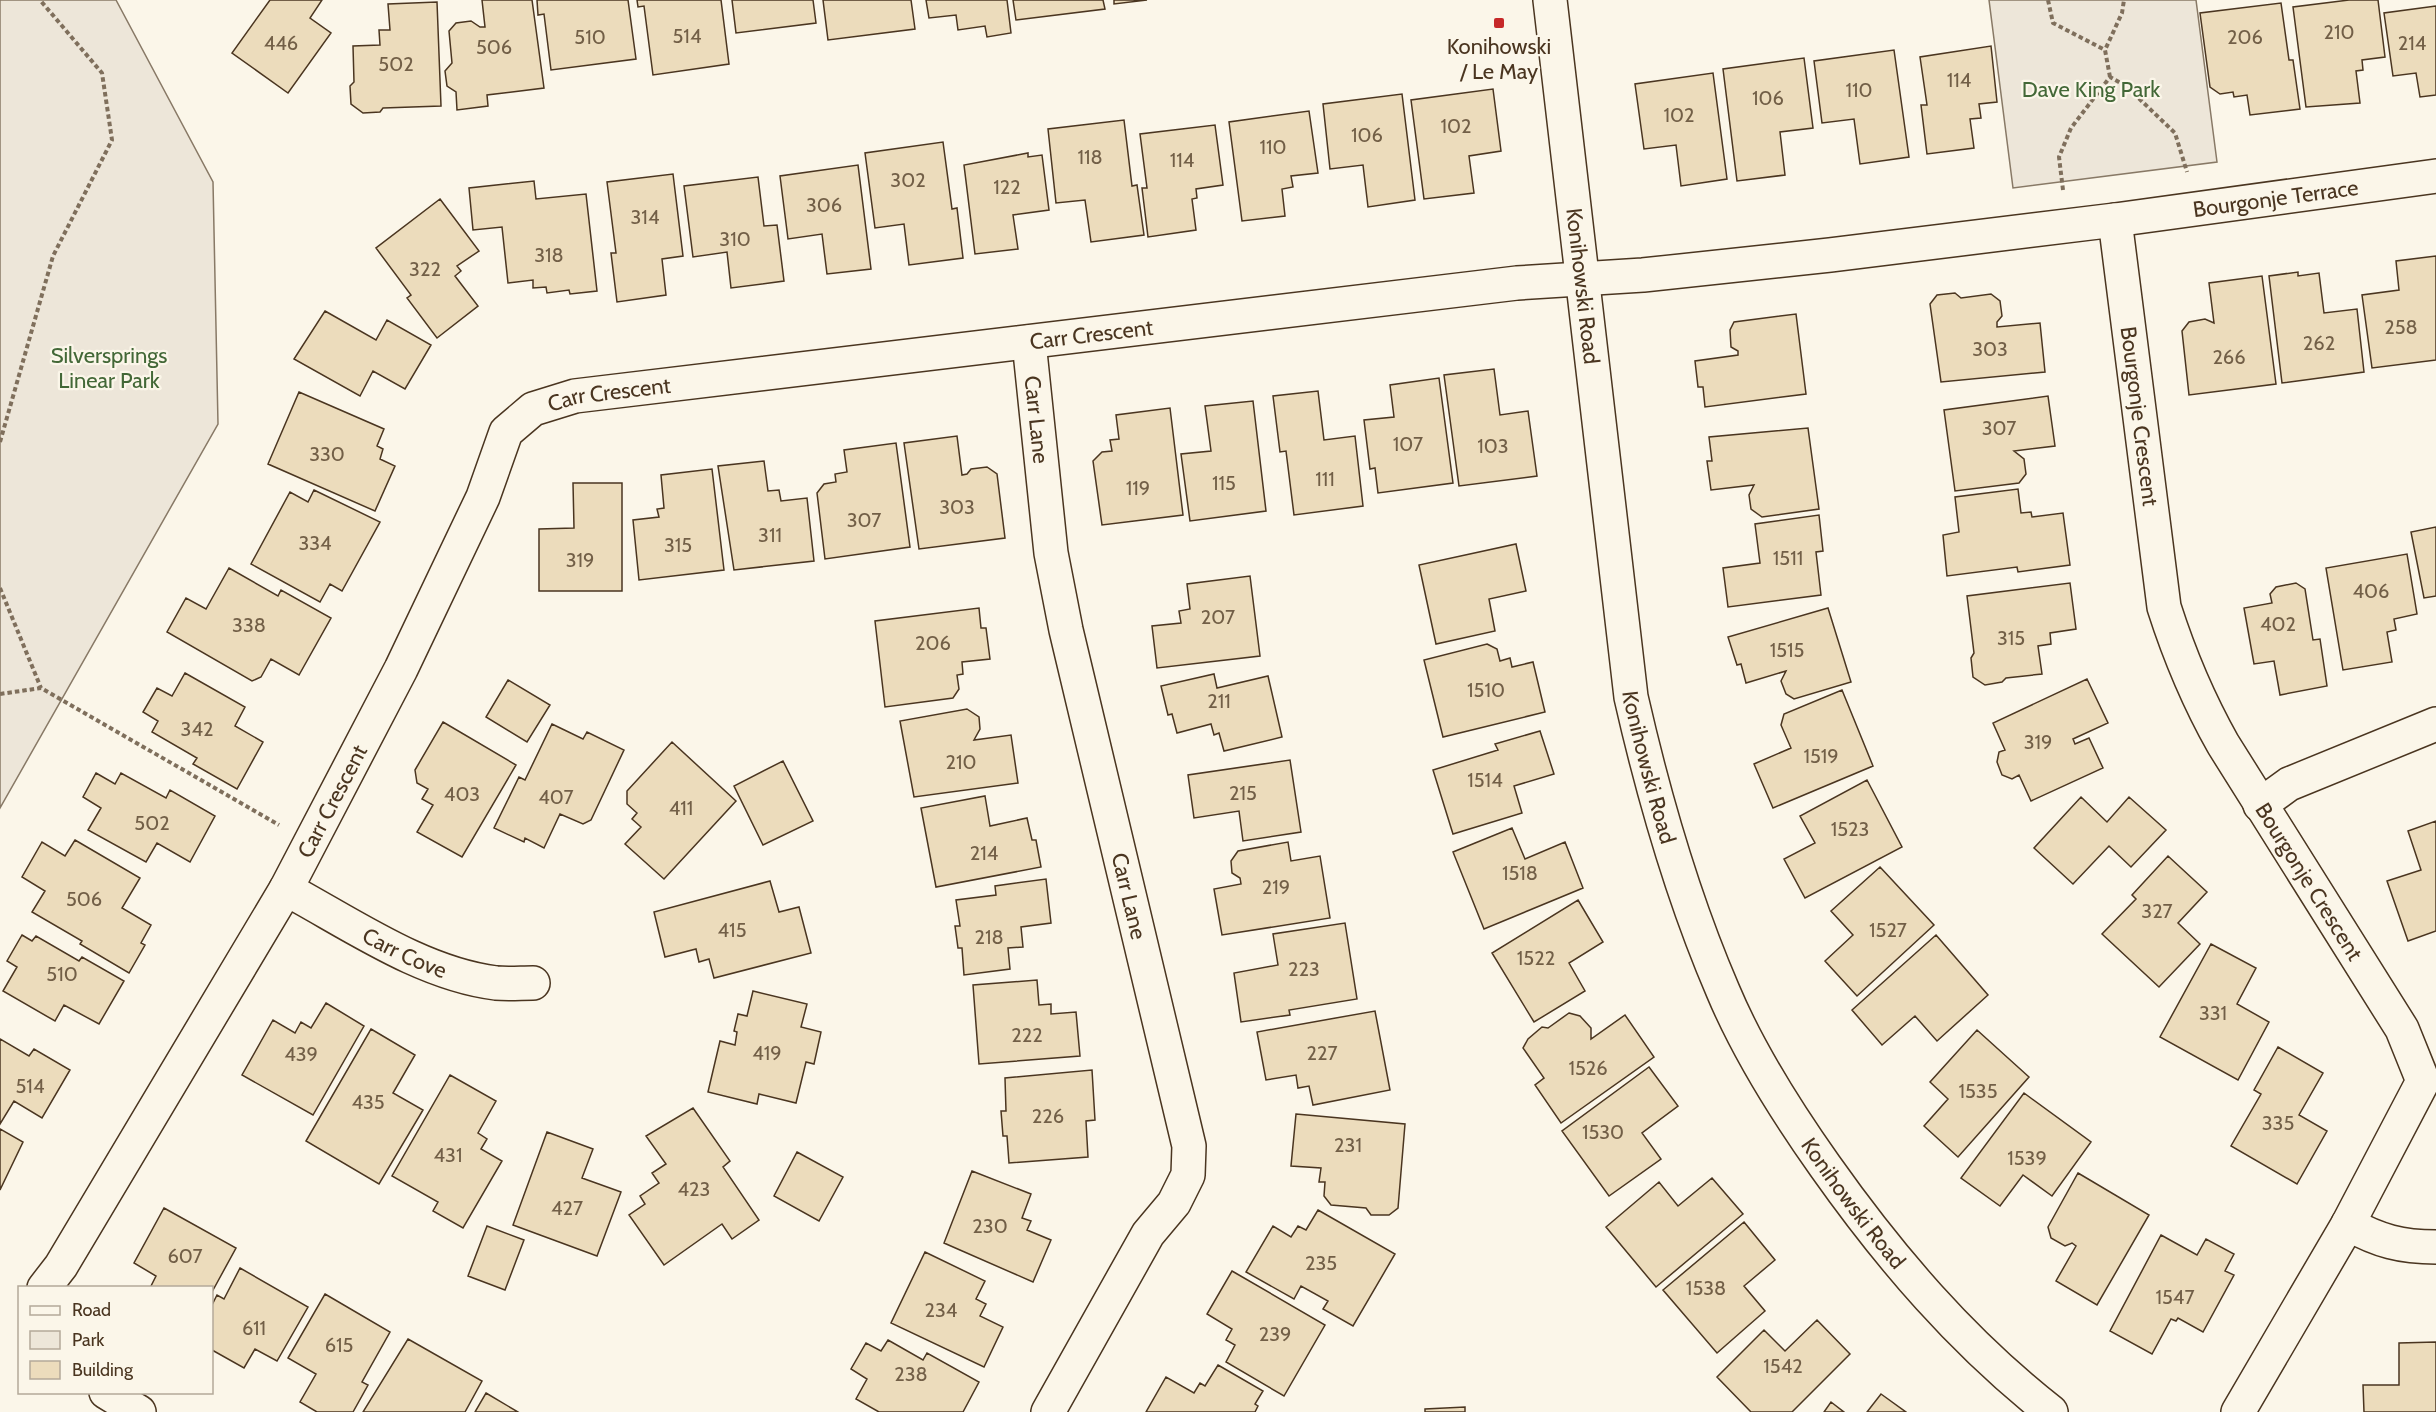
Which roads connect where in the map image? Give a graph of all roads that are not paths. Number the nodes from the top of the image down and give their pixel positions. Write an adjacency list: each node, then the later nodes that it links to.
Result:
1 (1550, 0): 4 (street, Konihowski Road)
2 (2436, 177): 3 (street, Bourgonje Terrace)
3 (2115, 220): 4 (street); 7 (street, Bourgonje Crescent)
4 (1581, 278): 5 (street, Carr Crescent); 17 (street, Konihowski Road)
5 (1029, 342): 8 (street, Carr Crescent); 16 (street, Carr Lane)
6 (2436, 724): 7 (street)
7 (2260, 805): 10 (street, Bourgonje Crescent)
8 (286, 889): 9 (street, Carr Cove); 13 (street, Carr Crescent)
9 (533, 983)
10 (2429, 1088): 11 (street, Bourgonje Crescent)
11 (2348, 1224): 12 (street); 18 (street, Bourgonje Crescent)
12 (2436, 1247)
13 (45, 1286)
14 (108, 1394): 15 (street)
15 (139, 1412)
16 (1048, 1412)
17 (2051, 1412)
18 (2238, 1412)

